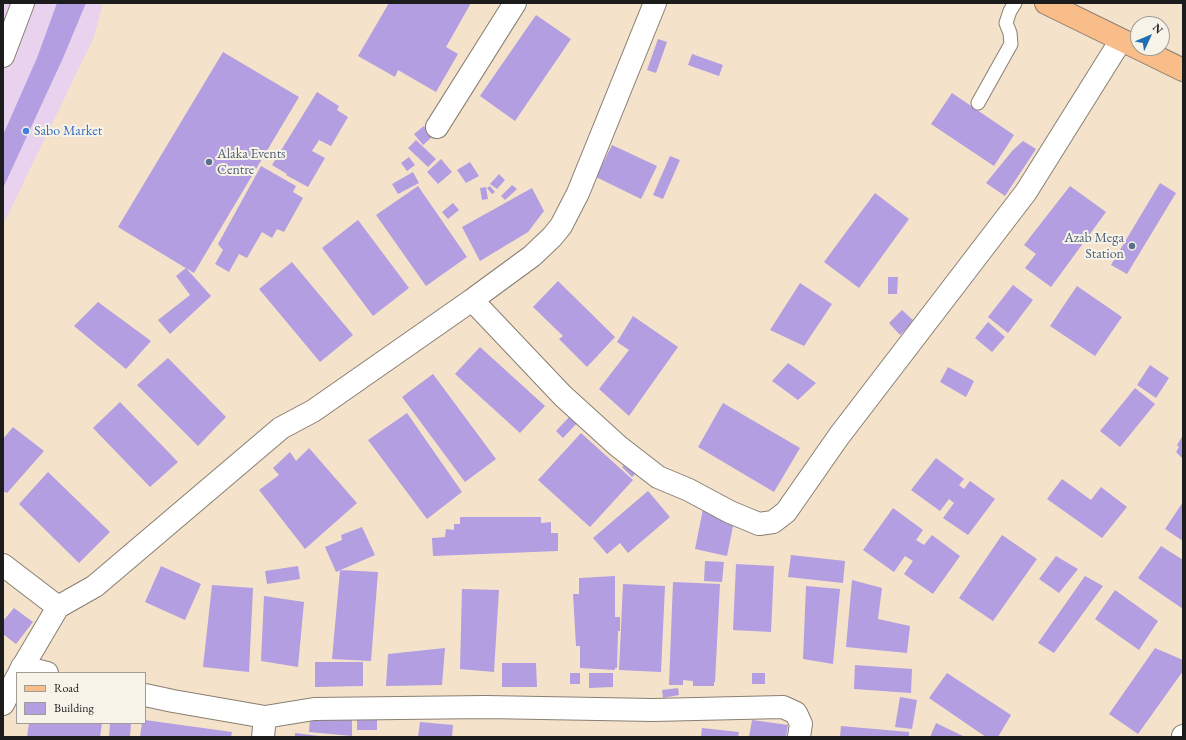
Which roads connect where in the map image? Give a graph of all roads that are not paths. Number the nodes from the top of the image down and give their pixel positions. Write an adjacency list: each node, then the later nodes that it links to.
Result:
1 (23, 3): 7 (street)
2 (515, 3): 10 (street)
3 (655, 3): 11 (street)
4 (1016, 3): 9 (lane)
5 (1046, 3): 6 (main road)
6 (1121, 40): 8 (main road); 11 (street)
7 (3, 56)
8 (1183, 70)
9 (978, 103)
10 (437, 127)
11 (472, 300): 13 (street)
12 (3, 565): 13 (street)
13 (58, 607): 14 (street)
14 (21, 672)
15 (16, 680): 17 (street)
16 (146, 695): 18 (street)
17 (3, 704)
18 (264, 727): 19 (street)
19 (799, 737)

